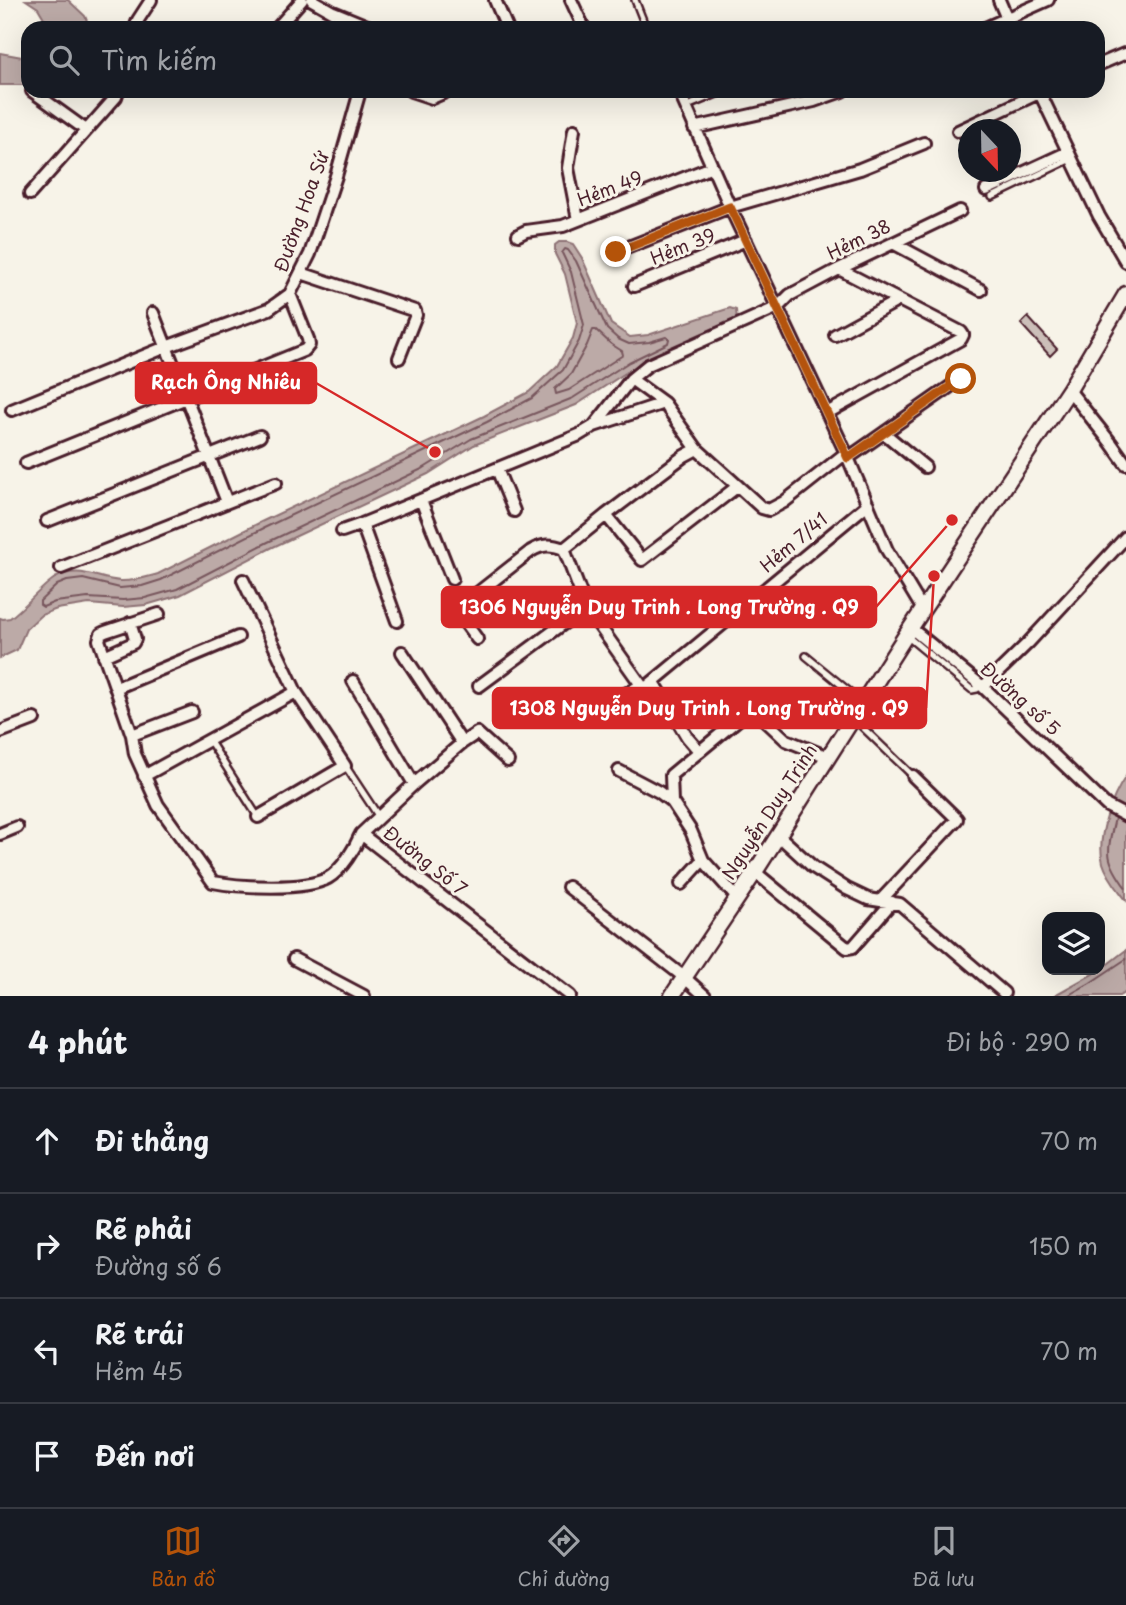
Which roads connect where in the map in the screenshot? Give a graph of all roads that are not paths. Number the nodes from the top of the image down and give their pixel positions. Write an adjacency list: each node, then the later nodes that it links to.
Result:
1 (151, 0): 9 (street)
2 (302, 0): 10 (street)
3 (312, 0): 11 (street)
4 (495, 0): 12 (street)
5 (571, 0): 13 (street)
6 (635, 0): 14 (lane)
7 (999, 0): 15 (street)
8 (1048, 0): 16 (street)
9 (138, 21)
10 (283, 21)
11 (355, 21)
12 (504, 21)
13 (581, 21)
14 (643, 21)
15 (1008, 21)
16 (1012, 21)
17 (1124, 54): 18 (street)
18 (1105, 62)
19 (42, 98): 30 (street)
20 (116, 98): 30 (street)
21 (358, 98): 46 (street, Đường Hoa Sứ)
22 (681, 98): 27 (street)
23 (707, 98): 27 (lane)
24 (820, 98): 29 (street)
25 (1028, 98): 28 (street)
26 (1044, 98): 33 (street)
27 (685, 107): 29 (street)
28 (984, 119)
29 (694, 128): 34 (street)
30 (86, 130): 35 (street)
31 (574, 130): 39 (street)
32 (924, 143): 37 (street)
33 (1070, 155): 36 (street); 44 (street)
34 (712, 167): 37 (street); 39 (street, Hẻm 49)
35 (30, 194)
36 (989, 194)
37 (730, 207): 41 (street); 43 (street)
38 (960, 211): 42 (street, Hẻm 38)
39 (578, 220): 40 (street, Hẻm 49)
40 (518, 235)
41 (746, 240): 47 (street, Hẻm 39); 52 (street)
42 (893, 243): 45 (street, Hẻm 38); 48 (street)
43 (616, 252)
44 (1126, 262)
45 (839, 269): 51 (street); 52 (street, Hẻm 38)
46 (300, 273): 49 (street, Đường Hoa Sứ); 56 (street)
47 (634, 286)
48 (981, 290)
49 (290, 294): 55 (street, Đường Hoa Sứ); 60 (street)
50 (1126, 294): 59 (main road, Nguyễn Duy Trinh)
51 (899, 300): 54 (street); 63 (street)
52 (778, 307): 57 (street, Hẻm 38); 63 (street)
53 (153, 313): 55 (street)
54 (835, 335)
55 (166, 347): 60 (street); 62 (street, Đường Hoa Sứ)
56 (399, 358)
57 (631, 379): 61 (street); 64 (street, Hẻm 38)
58 (961, 379): 65 (street)
59 (1069, 390): 71 (street); 90 (main road, Nguyễn Duy Trinh)
60 (186, 399): 69 (street); 70 (street)
61 (664, 403): 64 (street); 67 (street)
62 (12, 410)
63 (827, 413): 68 (street)
64 (594, 426): 73 (street)
65 (884, 433): 68 (street); 72 (street)
66 (260, 436): 69 (street)
67 (697, 449): 75 (street); 80 (street)
68 (847, 455): 75 (street); 78 (street)
69 (209, 456): 77 (street); 81 (street)
70 (26, 463)
71 (1126, 464)
72 (925, 467)
73 (496, 468): 76 (street); 79 (street)
74 (276, 483): 77 (street)
75 (738, 486): 80 (street)
76 (421, 500): 82 (street); 87 (street)
77 (227, 502): 86 (street)
78 (868, 503): 90 (street); 101 (street, Hẻm 7/41)
79 (514, 511)
80 (606, 514): 85 (street)
81 (47, 521)
82 (362, 524): 83 (street); 92 (street)
83 (342, 531)
84 (1126, 537): 103 (street)
85 (564, 549): 89 (street); 96 (street)
86 (61, 568)
87 (452, 579)
88 (243, 580): 106 (street)
89 (586, 607): 102 (street); 104 (street)
90 (923, 610): 94 (main road, Nguyễn Duy Trinh)
91 (159, 614): 93 (street)
92 (397, 621)
93 (130, 623): 98 (street); 98 (street)
94 (909, 632): 103 (street, Đường số 5); 107 (main road, Nguyễn Duy Trinh)
95 (238, 637): 105 (street)
96 (477, 639)
97 (402, 652): 115 (street)
98 (104, 656): 105 (street)
99 (806, 656): 107 (lane)
100 (353, 681): 123 (street)
101 (654, 682): 104 (street, Hẻm 7/41); 116 (street)
102 (479, 686)
103 (982, 686): 125 (street, Đường số 5)
104 (643, 687): 108 (street, Hẻm 7/41)
105 (116, 688): 113 (street)
106 (296, 692): 114 (street); 119 (street)
107 (864, 703): 110 (main road, Nguyễn Duy Trinh)
108 (604, 707)
109 (192, 712): 113 (street)
110 (854, 718): 117 (main road, Nguyễn Duy Trinh); 122 (lane)
111 (34, 719): 112 (street)
112 (0, 732)
113 (132, 735): 121 (street)
114 (209, 740): 121 (street); 126 (lane)
115 (461, 743): 118 (street); 123 (street)
116 (699, 751): 117 (street); 124 (street)
117 (828, 757): 131 (main road, Nguyễn Duy Trinh)
118 (508, 761)
119 (345, 766): 126 (street); 127 (lane)
120 (619, 771): 124 (street)
121 (144, 776): 130 (street, Đường Số 7)
122 (913, 776): 137 (street)
123 (414, 784): 127 (street)
124 (671, 802): 132 (street)
125 (1126, 816)
126 (258, 817)
127 (379, 817): 130 (street)
128 (17, 827): 129 (street)
129 (0, 834)
130 (361, 834): 143 (street, Đường Số 7)
131 (778, 835): 133 (main road, Nguyễn Duy Trinh); 137 (street)
132 (703, 860): 134 (street); 136 (street)
133 (755, 872): 136 (main road, Nguyễn Duy Trinh); 138 (street)
134 (681, 884)
135 (568, 887): 140 (street)
136 (737, 898): 140 (main road, Nguyễn Duy Trinh)
137 (880, 901): 138 (street)
138 (892, 902): 141 (street)
139 (294, 959): 142 (street)
140 (684, 977): 144 (main road, Nguyễn Duy Trinh); 145 (street)
141 (1004, 993)
142 (364, 996)
143 (570, 996)
144 (672, 996)
145 (705, 996)

